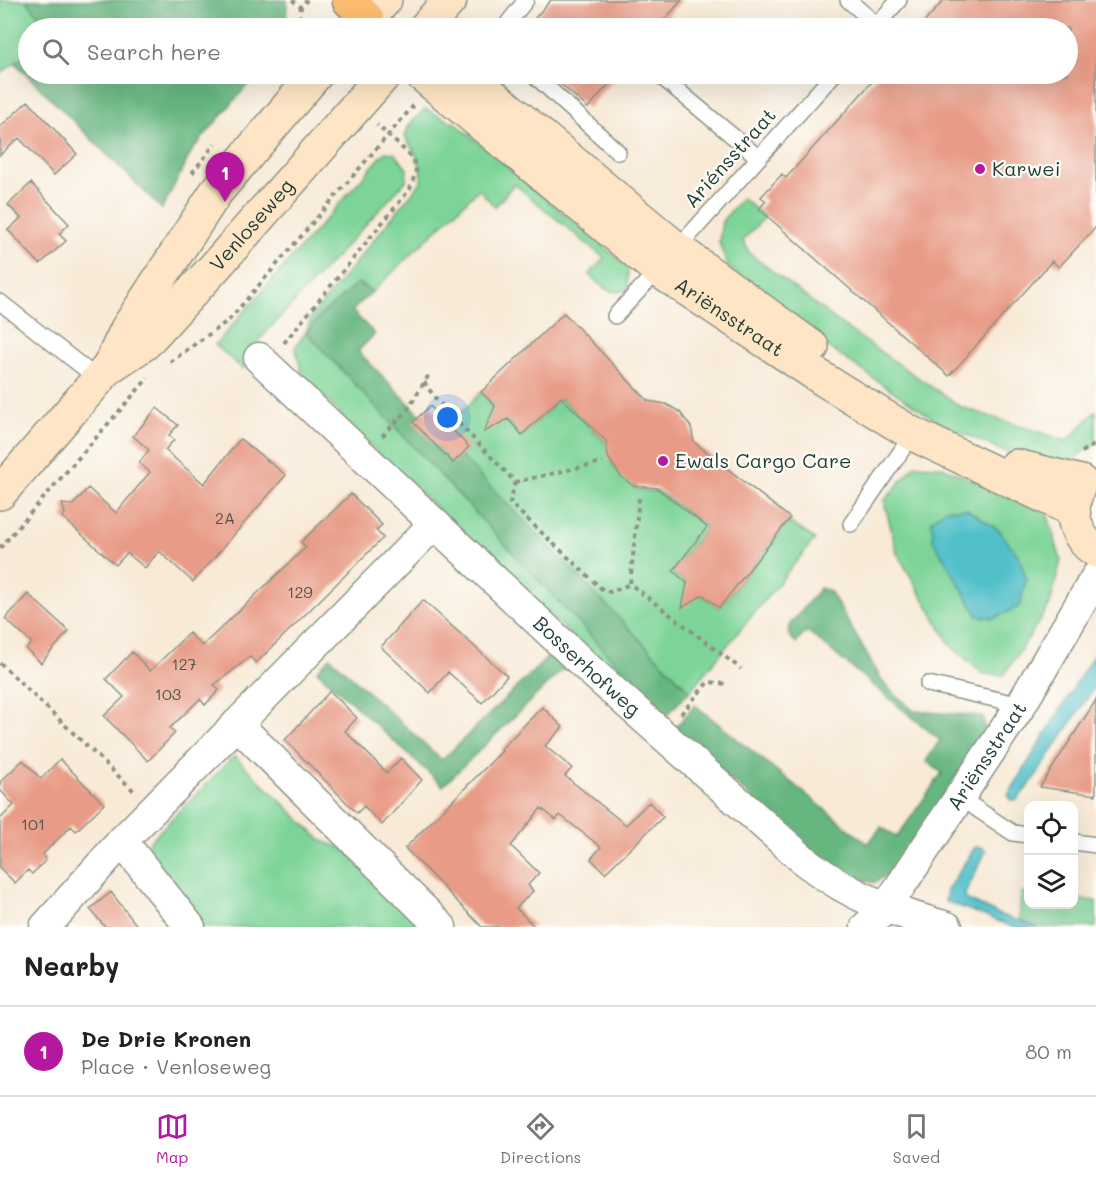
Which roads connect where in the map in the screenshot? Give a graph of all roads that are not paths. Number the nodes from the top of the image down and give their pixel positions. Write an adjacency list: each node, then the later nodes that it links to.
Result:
1 (403, 0): 6 (main road)
2 (450, 0): 7 (main road)
3 (526, 0): 8 (lane)
4 (848, 0): 9 (lane)
5 (900, 0): 10 (lane)
6 (417, 18)
7 (434, 18)
8 (512, 18)
9 (867, 18)
10 (884, 18)
11 (307, 84): 23 (main road, Venloseweg)
12 (376, 84): 23 (main road, Venloseweg)
13 (544, 84): 17 (lane)
14 (671, 84): 18 (lane)
15 (825, 84): 18 (lane, Ariénsstraat)
16 (466, 86): 19 (main road, Ariënsstraat)
17 (618, 152)
18 (759, 158): 19 (lane, Ariénsstraat)
19 (668, 260): 21 (lane, Ariénsstraat); 24 (main road, Ariënsstraat)
20 (0, 302): 23 (lane)
21 (615, 316)
22 (263, 361): 27 (street, Bosserhofweg)
23 (104, 373): 26 (main road, Venloseweg)
24 (918, 428): 25 (main road, Ariënsstraat); 28 (lane)
25 (1083, 487): 29 (main road)
26 (0, 493)
27 (434, 524): 33 (street); 39 (street, Bosserhofweg)
28 (851, 524)
29 (1096, 551)
30 (1096, 577): 32 (street, Ariënsstraat)
31 (928, 684): 32 (lane)
32 (1021, 705): 34 (street, Ariënsstraat)
33 (237, 724): 36 (street); 42 (street)
34 (959, 797): 35 (lane); 39 (street, Ariënsstraat)
35 (1024, 835)
36 (122, 841): 40 (street); 41 (street)
37 (1078, 842): 38 (lane)
38 (1096, 844)
39 (876, 918): 43 (street, Bosserhofweg)
40 (45, 927)
41 (190, 927)
42 (441, 927)
43 (947, 927)

